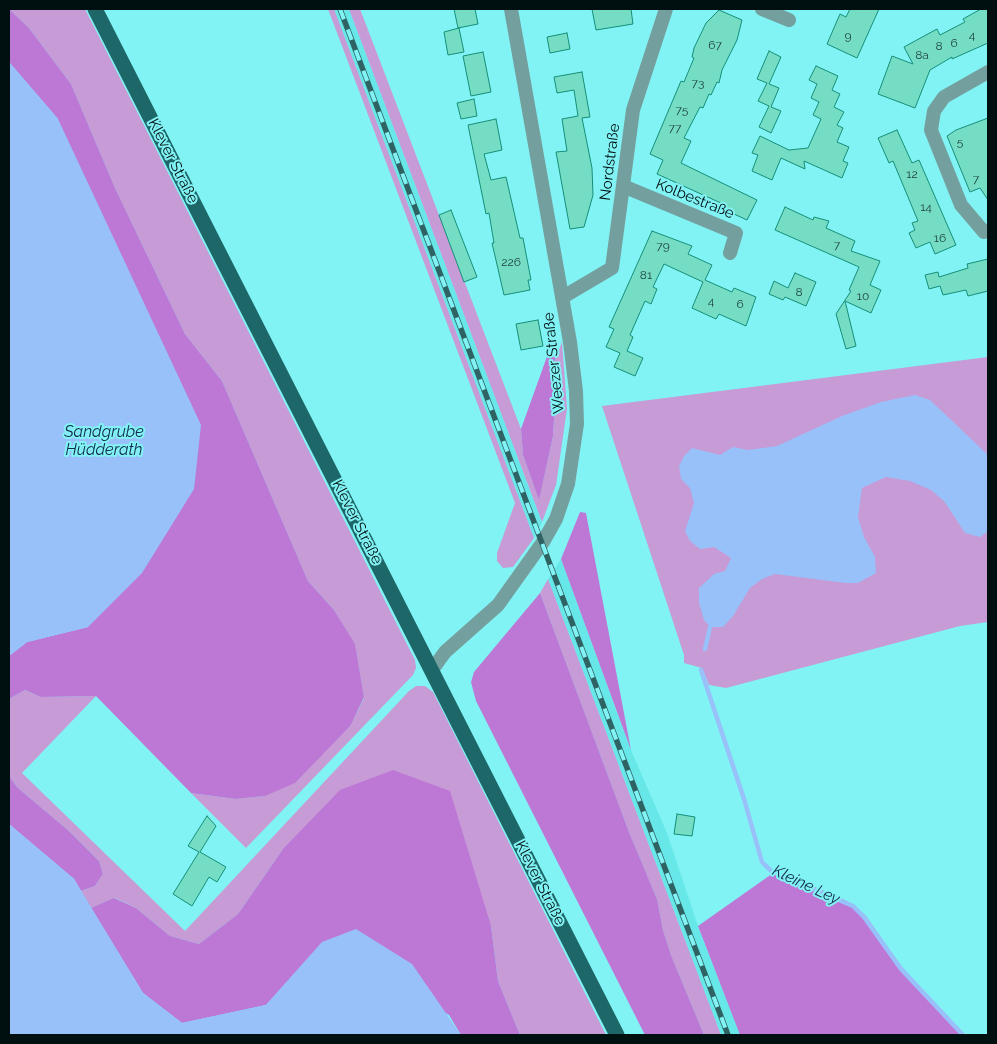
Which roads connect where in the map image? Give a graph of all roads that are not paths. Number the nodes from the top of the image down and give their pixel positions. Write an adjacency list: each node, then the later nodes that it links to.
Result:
1 (96, 9): 11 (main road, Klever Straße)
2 (511, 9): 10 (street, Weezer Straße)
3 (666, 9): 7 (street, Nordstraße)
4 (762, 9): 5 (street)
5 (789, 20)
6 (988, 72): 8 (street)
7 (623, 186): 9 (street, Kolbestraße); 10 (street, Nordstraße)
8 (984, 232)
9 (730, 253)
10 (563, 297): 11 (street, Weezer Straße)
11 (432, 670): 12 (main road, Klever Straße)
12 (618, 1035)

